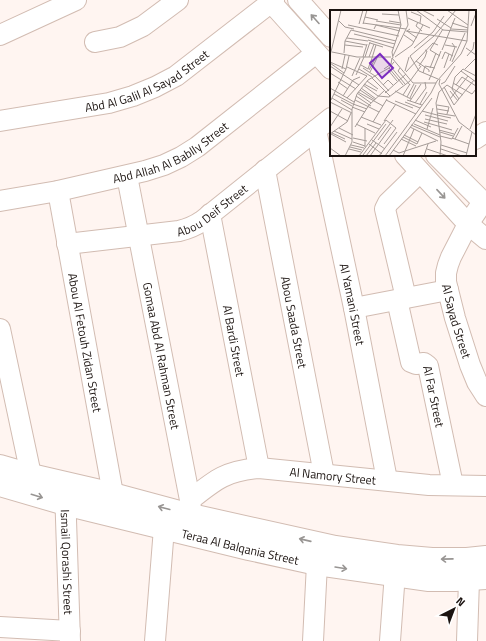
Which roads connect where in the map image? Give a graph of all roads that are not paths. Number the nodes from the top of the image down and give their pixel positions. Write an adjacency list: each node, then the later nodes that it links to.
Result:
1 (76, 0): 5 (street)
2 (178, 0): 7 (street)
3 (300, 1): 4 (street, Abd Al Galil Al Sayad Street); 6 (street, one-way to 3)
4 (274, 4): 8 (street); 10 (street, Abd Al Galil Al Sayad Street)
5 (0, 35)
6 (330, 36)
7 (95, 42)
8 (316, 53): 9 (street); 18 (street, Abd Allah Al Bablly Street)
9 (330, 68)
10 (0, 121)
11 (323, 124): 16 (street, Abou Deif Street); 29 (street, Al Yamani Street)
12 (486, 132): 13 (street)
13 (476, 138)
14 (406, 156): 17 (street)
15 (442, 157): 20 (street)
16 (265, 170): 22 (street, Abou Deif Street); 34 (street, Abou Saada Street)
17 (420, 172): 23 (street, one-way to 23); 28 (street, Al Far Street)
18 (127, 176): 19 (street, Abd Allah Al Bablly Street); 24 (street, Gomaa Abd Al Rahman Street)
19 (58, 191): 21 (street, Abd Allah Al Bablly Street); 26 (street, Abou Al Fetouh Zidan Street)
20 (481, 195): 23 (street, Al Sayad Street)
21 (0, 201)
22 (210, 214): 24 (street, Abou Deif Street); 33 (street, Al Bardi Street)
23 (468, 224): 25 (street); 27 (street, Al Sayad Street)
24 (139, 236): 26 (street, Abou Deif Street); 43 (street, Gomaa Abd Al Rahman Street)
25 (486, 239)
26 (67, 244): 41 (street, Abou Al Fetouh Zidan Street)
27 (448, 290): 28 (street); 31 (street, Al Sayad Street)
28 (401, 299): 29 (street); 39 (street, Al Far Street)
29 (354, 308): 36 (street, Al Yamani Street)
30 (0, 329): 35 (street)
31 (486, 396)
32 (0, 466): 35 (street, Teraa Al Balqania Street)
33 (259, 468): 34 (street, Al Namory Street); 43 (street, Al Namory Street)
34 (324, 474): 36 (street, Al Namory Street)
35 (31, 475): 37 (street, Teraa Al Balqania Street)
36 (387, 480): 39 (street, Al Namory Street)
37 (64, 483): 41 (street, Teraa Al Balqania Street); 42 (street, Ismail Qorashi Street)
38 (0, 485): 42 (street, Teraa Al Balqania Street, one-way to 42)
39 (453, 485): 40 (street, Al Namory Street)
40 (486, 486)
41 (113, 494): 43 (street, Teraa Al Balqania Street, one-way to 41)
42 (65, 504): 44 (street, Teraa Al Balqania Street); 53 (street, Ismail Qorashi Street)
43 (191, 508): 45 (street, Teraa Al Balqania Street); 46 (street, Gomaa Abd Al Rahman Street)
44 (164, 528): 46 (street, Teraa Al Balqania Street); 54 (street)
45 (250, 528): 47 (street); 50 (street, Teraa Al Balqania Street, one-way to 45)
46 (194, 536): 47 (street, Teraa Al Balqania Street)
47 (249, 550): 49 (street, Teraa Al Balqania Street)
48 (486, 557): 50 (street, Teraa Al Balqania Street, one-way to 50)
49 (318, 564): 50 (street, Teraa Al Balqania Street, one-way to 50); 55 (street)
50 (396, 566): 51 (street, Teraa Al Balqania Street); 56 (street)
51 (477, 579): 57 (street)
52 (0, 627): 53 (street)
53 (70, 636)
54 (154, 641)
55 (313, 641)
56 (390, 641)
57 (467, 641)

